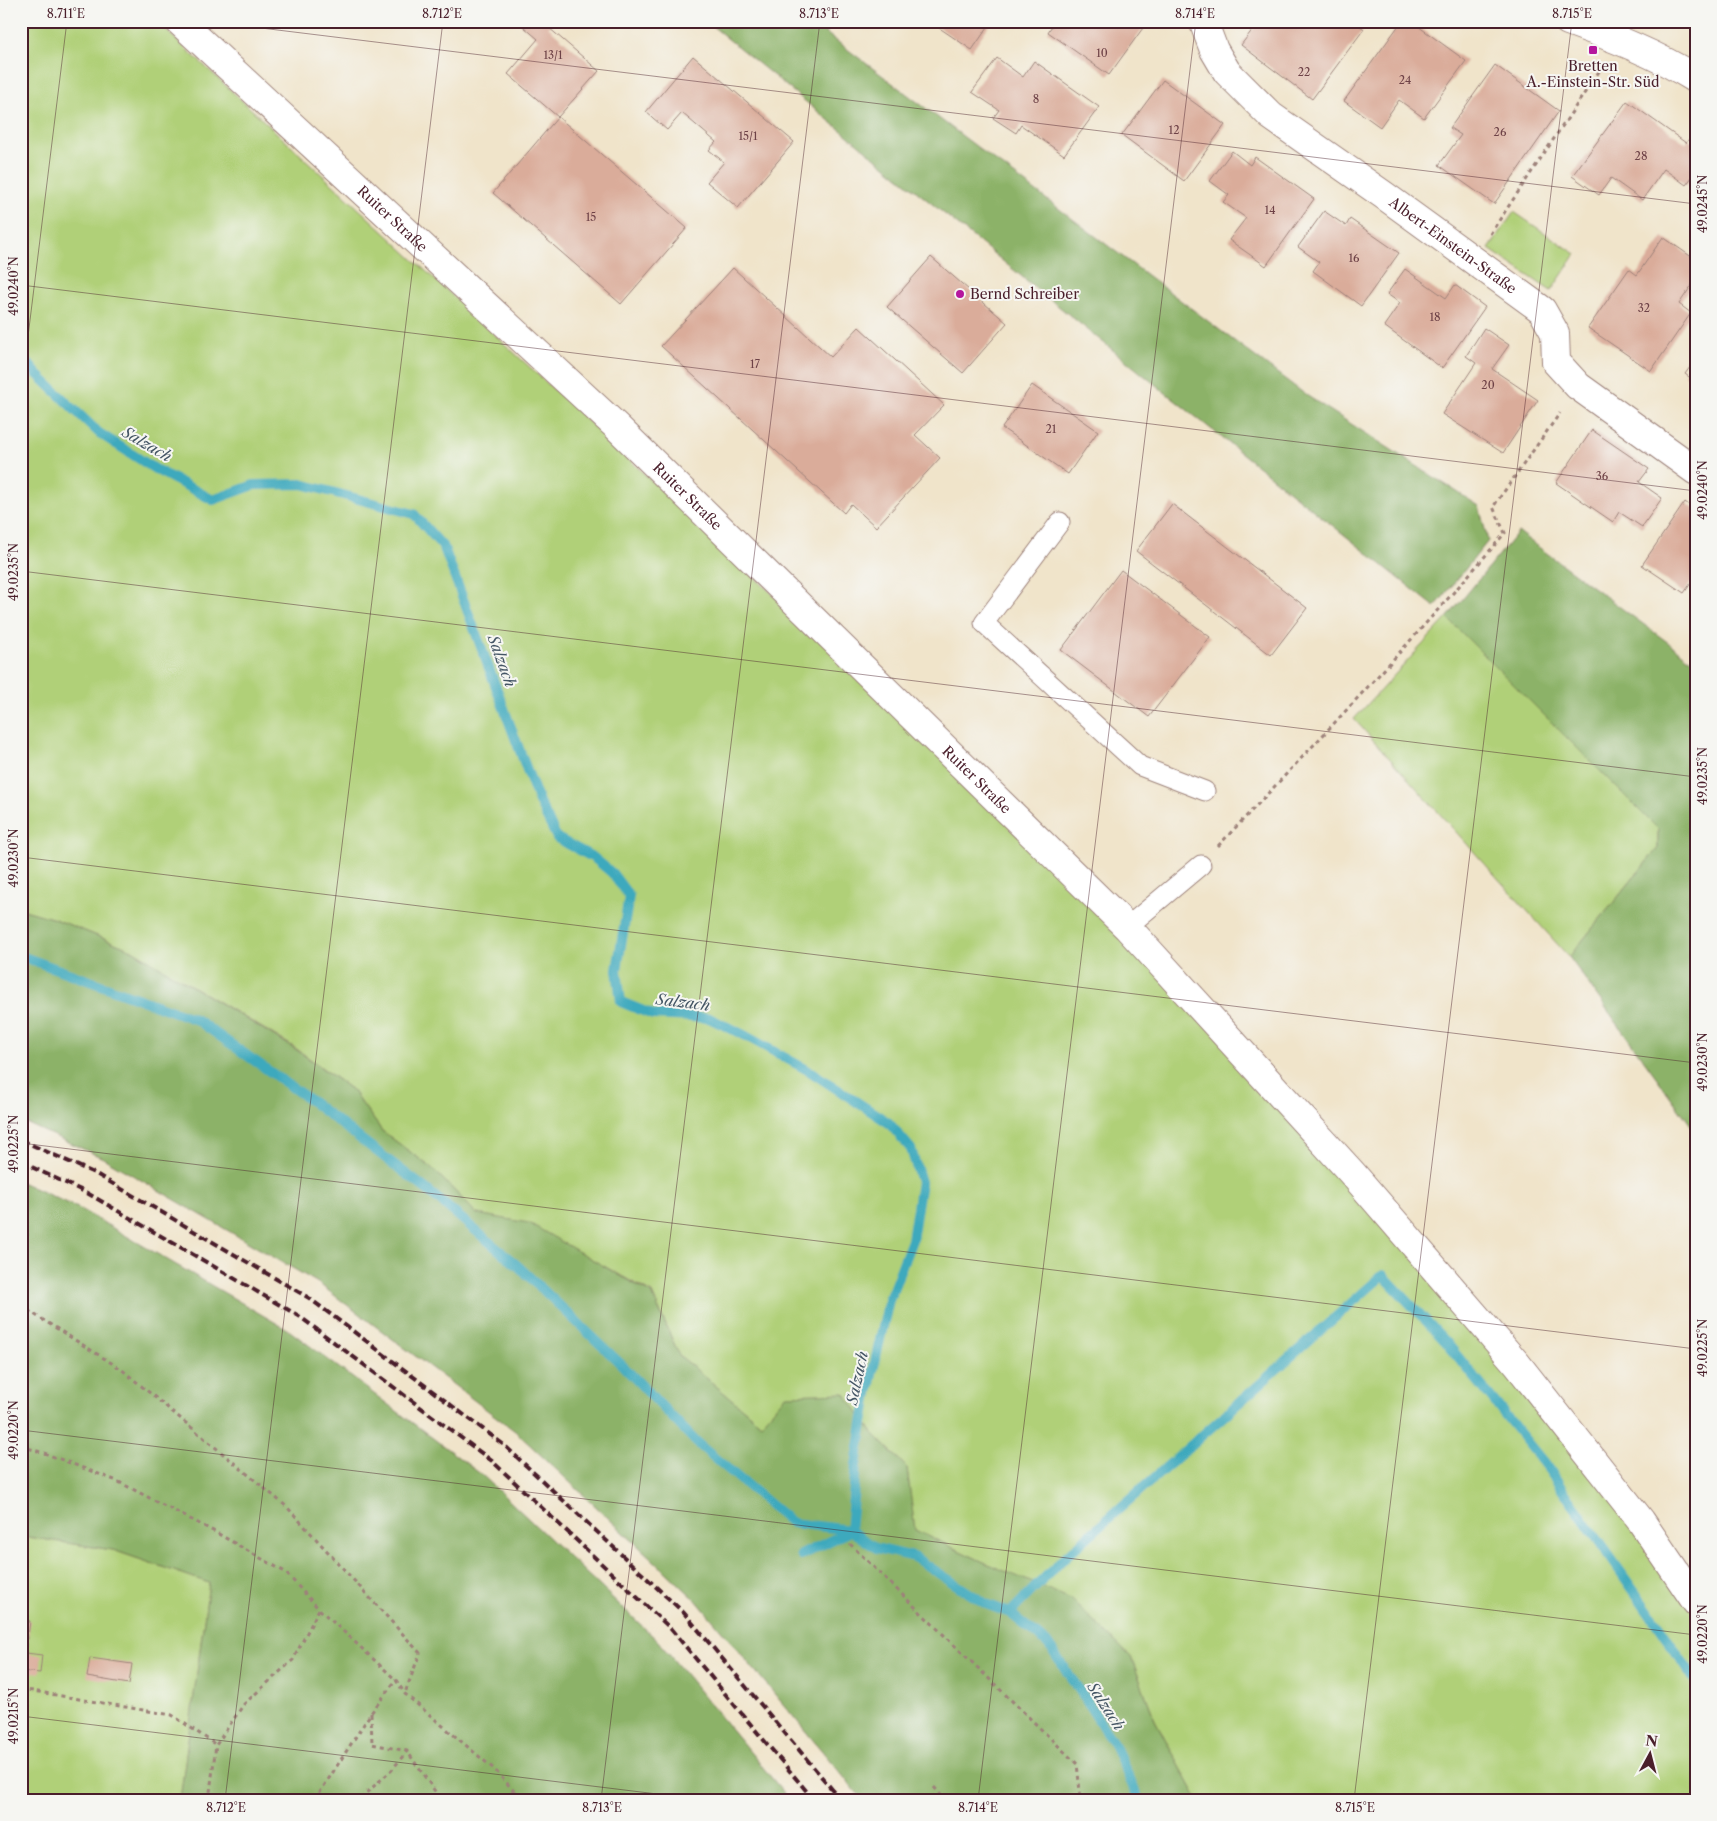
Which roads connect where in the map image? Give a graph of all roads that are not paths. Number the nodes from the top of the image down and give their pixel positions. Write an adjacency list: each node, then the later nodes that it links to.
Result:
1 (178, 21): 9 (street, Ruiter Straße)
2 (1203, 21): 5 (street, Albert-Einstein-Straße)
3 (1568, 21): 4 (street)
4 (1696, 79)
5 (1696, 471)
6 (1060, 522): 7 (lane)
7 (1205, 792)
8 (1201, 865): 9 (lane)
9 (1127, 927): 10 (street, Ruiter Straße)
10 (1696, 1602)

